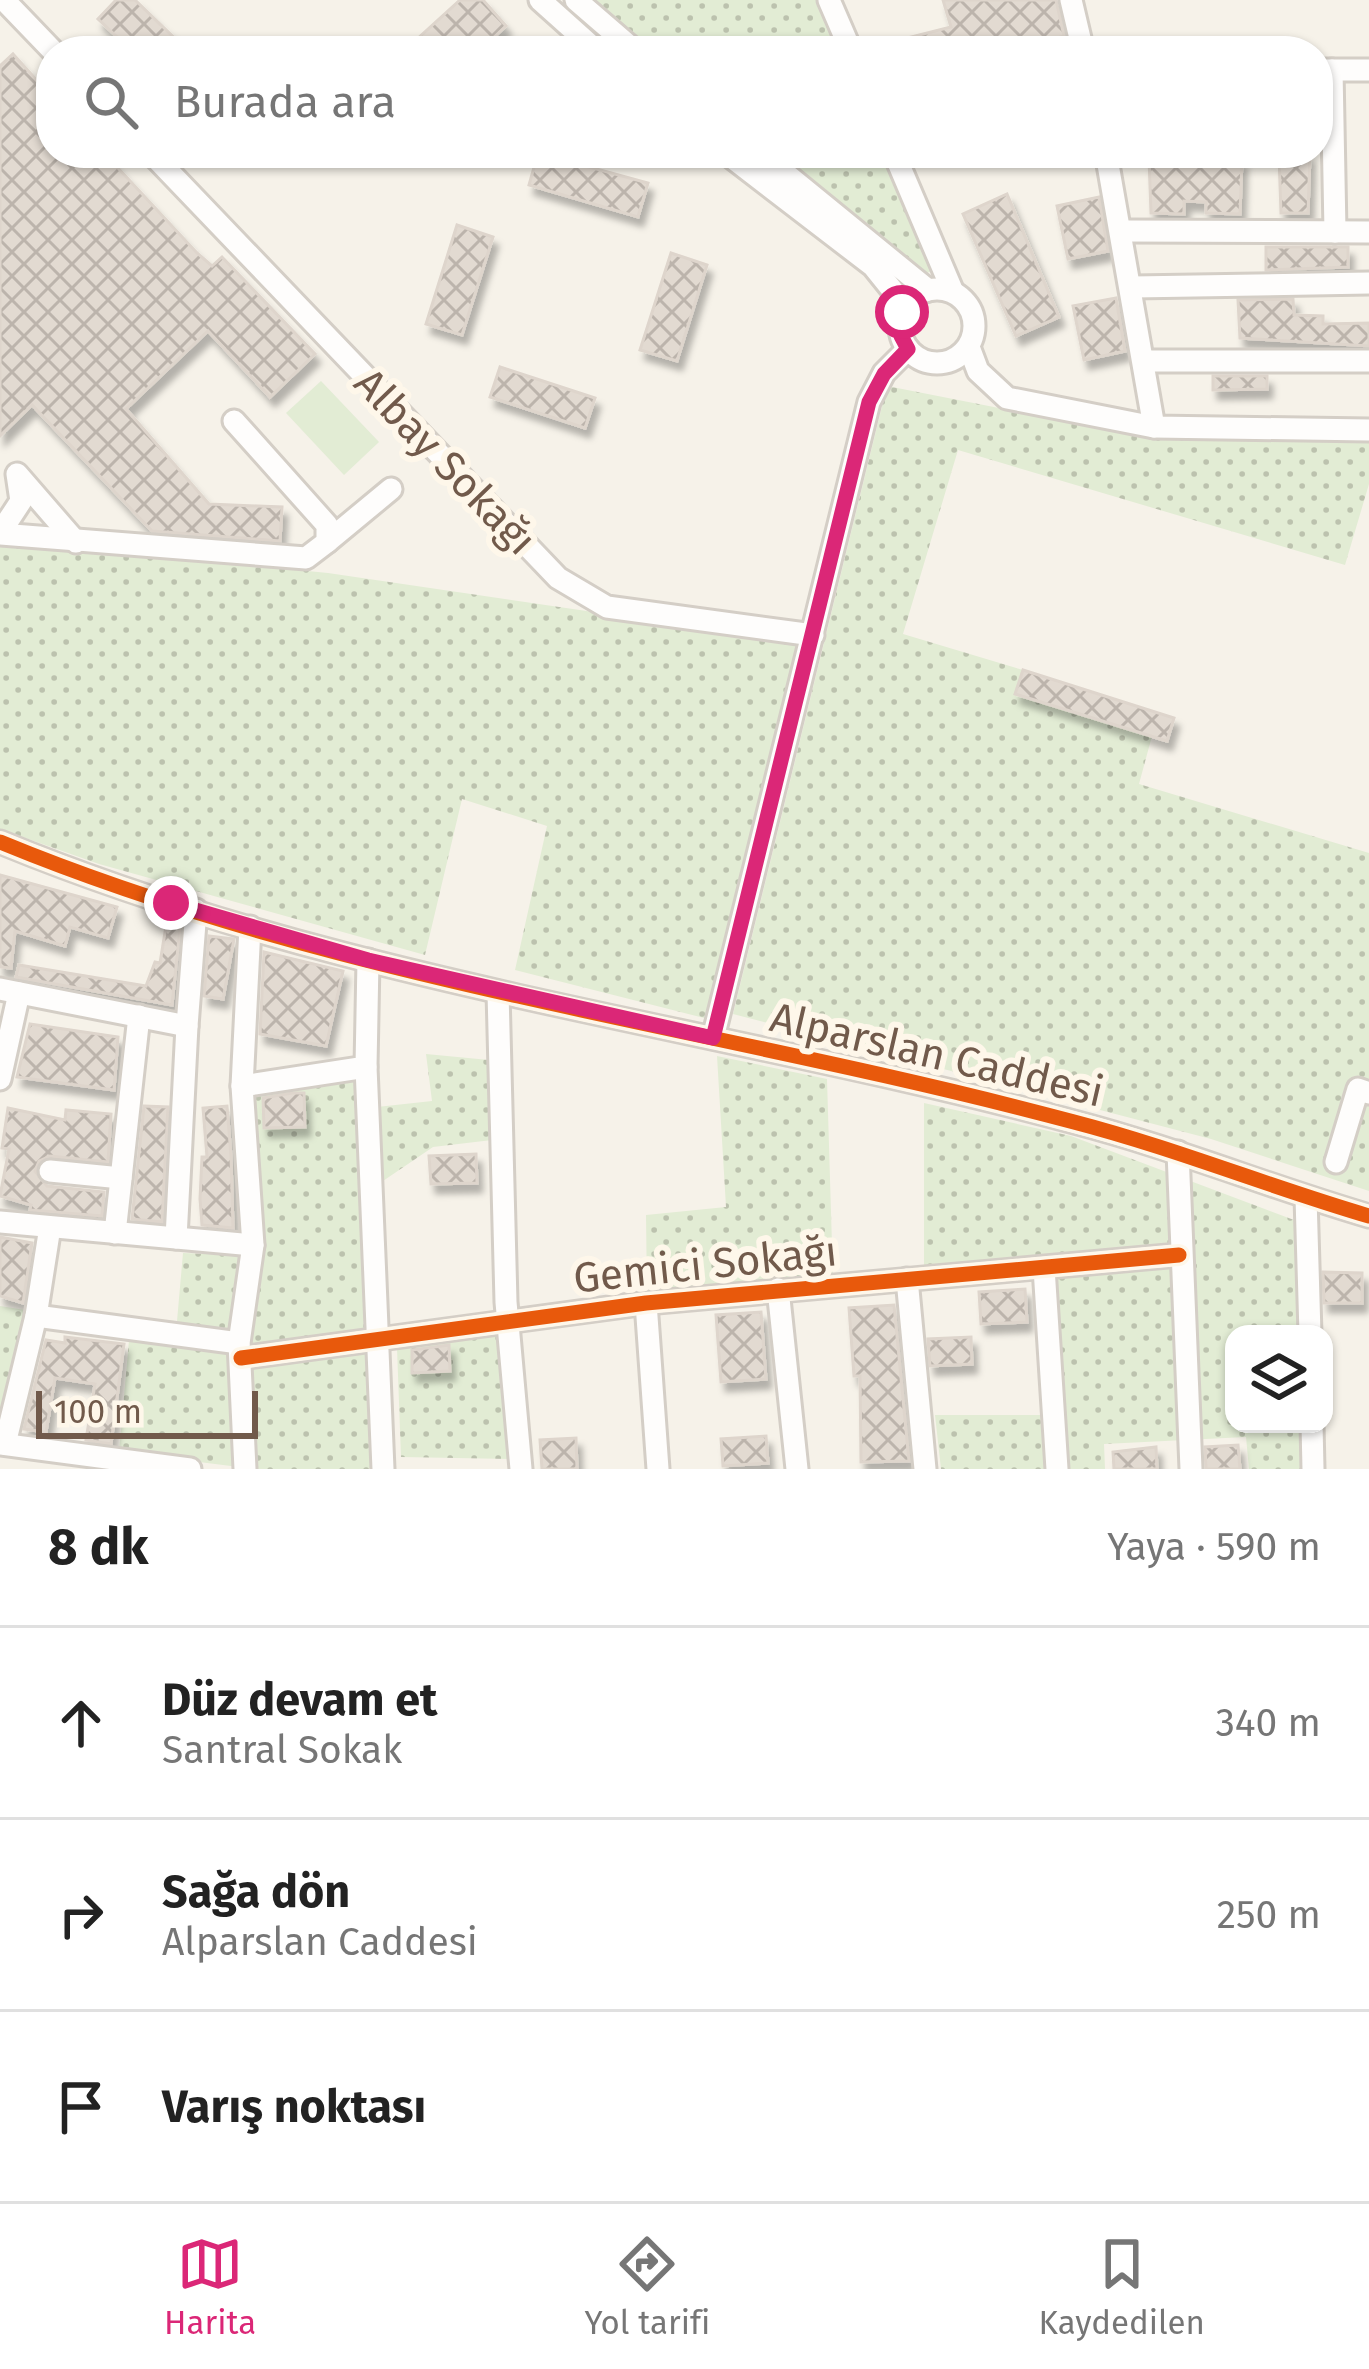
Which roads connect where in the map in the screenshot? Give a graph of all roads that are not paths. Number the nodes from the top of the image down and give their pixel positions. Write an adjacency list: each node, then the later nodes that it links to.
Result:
1 (4, 0): 6 (street)
2 (540, 0): 7 (street)
3 (576, 0): 8 (street)
4 (829, 0): 9 (street)
5 (1071, 0): 10 (street)
6 (39, 36)
7 (580, 36)
8 (617, 36)
9 (845, 36)
10 (1079, 36)
11 (1333, 70): 12 (street)
12 (1369, 70)
13 (165, 168): 38 (street, Albay Sokağı)
14 (746, 168): 26 (street)
15 (778, 168): 24 (street)
16 (900, 168): 25 (street)
17 (1109, 168): 19 (street)
18 (1331, 168): 20 (street)
19 (1124, 231): 20 (street); 23 (street)
20 (1335, 232): 21 (street)
21 (1369, 232)
22 (1369, 283): 23 (street)
23 (1133, 287): 29 (street)
24 (928, 290): 25 (street); 26 (street)
25 (953, 292): 27 (street)
26 (906, 307): 28 (street)
27 (969, 347): 28 (street); 32 (street)
28 (908, 349): 38 (street)
29 (1144, 361): 30 (street); 32 (street)
30 (1369, 361)
31 (234, 421): 37 (street)
32 (1154, 427): 33 (street)
33 (1369, 430)
34 (391, 489): 37 (street)
35 (0, 534): 36 (street); 36 (street)
36 (76, 542): 37 (street)
37 (327, 542)
38 (813, 635): 47 (street)
39 (0, 842): 40 (street, Alparslan Caddesi)
40 (196, 910): 41 (street, Alparslan Caddesi); 46 (street)
41 (250, 927): 42 (street, Alparslan Caddesi); 50 (street)
42 (368, 960): 44 (street, Alparslan Caddesi); 48 (street)
43 (9, 991): 45 (street); 49 (street)
44 (498, 992): 47 (street, Alparslan Caddesi); 69 (street)
45 (139, 1016): 46 (street); 55 (street)
46 (187, 1026): 61 (street)
47 (713, 1038): 52 (street, Alparslan Caddesi)
48 (366, 1067): 50 (street); 71 (street)
49 (0, 1079)
50 (242, 1086): 62 (street)
51 (1369, 1093): 53 (street)
52 (1178, 1152): 56 (street, Alparslan Caddesi); 63 (street)
53 (1336, 1162)
54 (50, 1171): 55 (street)
55 (121, 1178): 60 (street)
56 (1306, 1197): 57 (street, Alparslan Caddesi); 70 (street)
57 (1369, 1216)
58 (0, 1222): 59 (street)
59 (50, 1227): 60 (street); 68 (street)
60 (115, 1233): 61 (street)
61 (176, 1238): 62 (street)
62 (253, 1245): 72 (street)
63 (1179, 1256): 64 (street, Gemici Sokağı); 84 (street)
64 (1044, 1268): 65 (street, Gemici Sokağı); 83 (street)
65 (907, 1280): 66 (street, Gemici Sokağı); 82 (street)
66 (778, 1289): 67 (street, Gemici Sokağı); 81 (street)
67 (646, 1303): 69 (street, Gemici Sokağı); 80 (street)
68 (36, 1316): 72 (street, Gemici Sokağı); 74 (street)
69 (508, 1324): 71 (street, Gemici Sokağı); 79 (street)
70 (1310, 1325)
71 (374, 1342): 72 (street, Gemici Sokağı); 78 (street)
72 (240, 1350): 77 (street)
73 (1312, 1433): 85 (street)
74 (2, 1444): 75 (street)
75 (120, 1465): 76 (street)
76 (190, 1469)
77 (245, 1469)
78 (383, 1469)
79 (521, 1469)
80 (658, 1469)
81 (797, 1469)
82 (925, 1469)
83 (1057, 1469)
84 (1191, 1469)
85 (1313, 1469)

